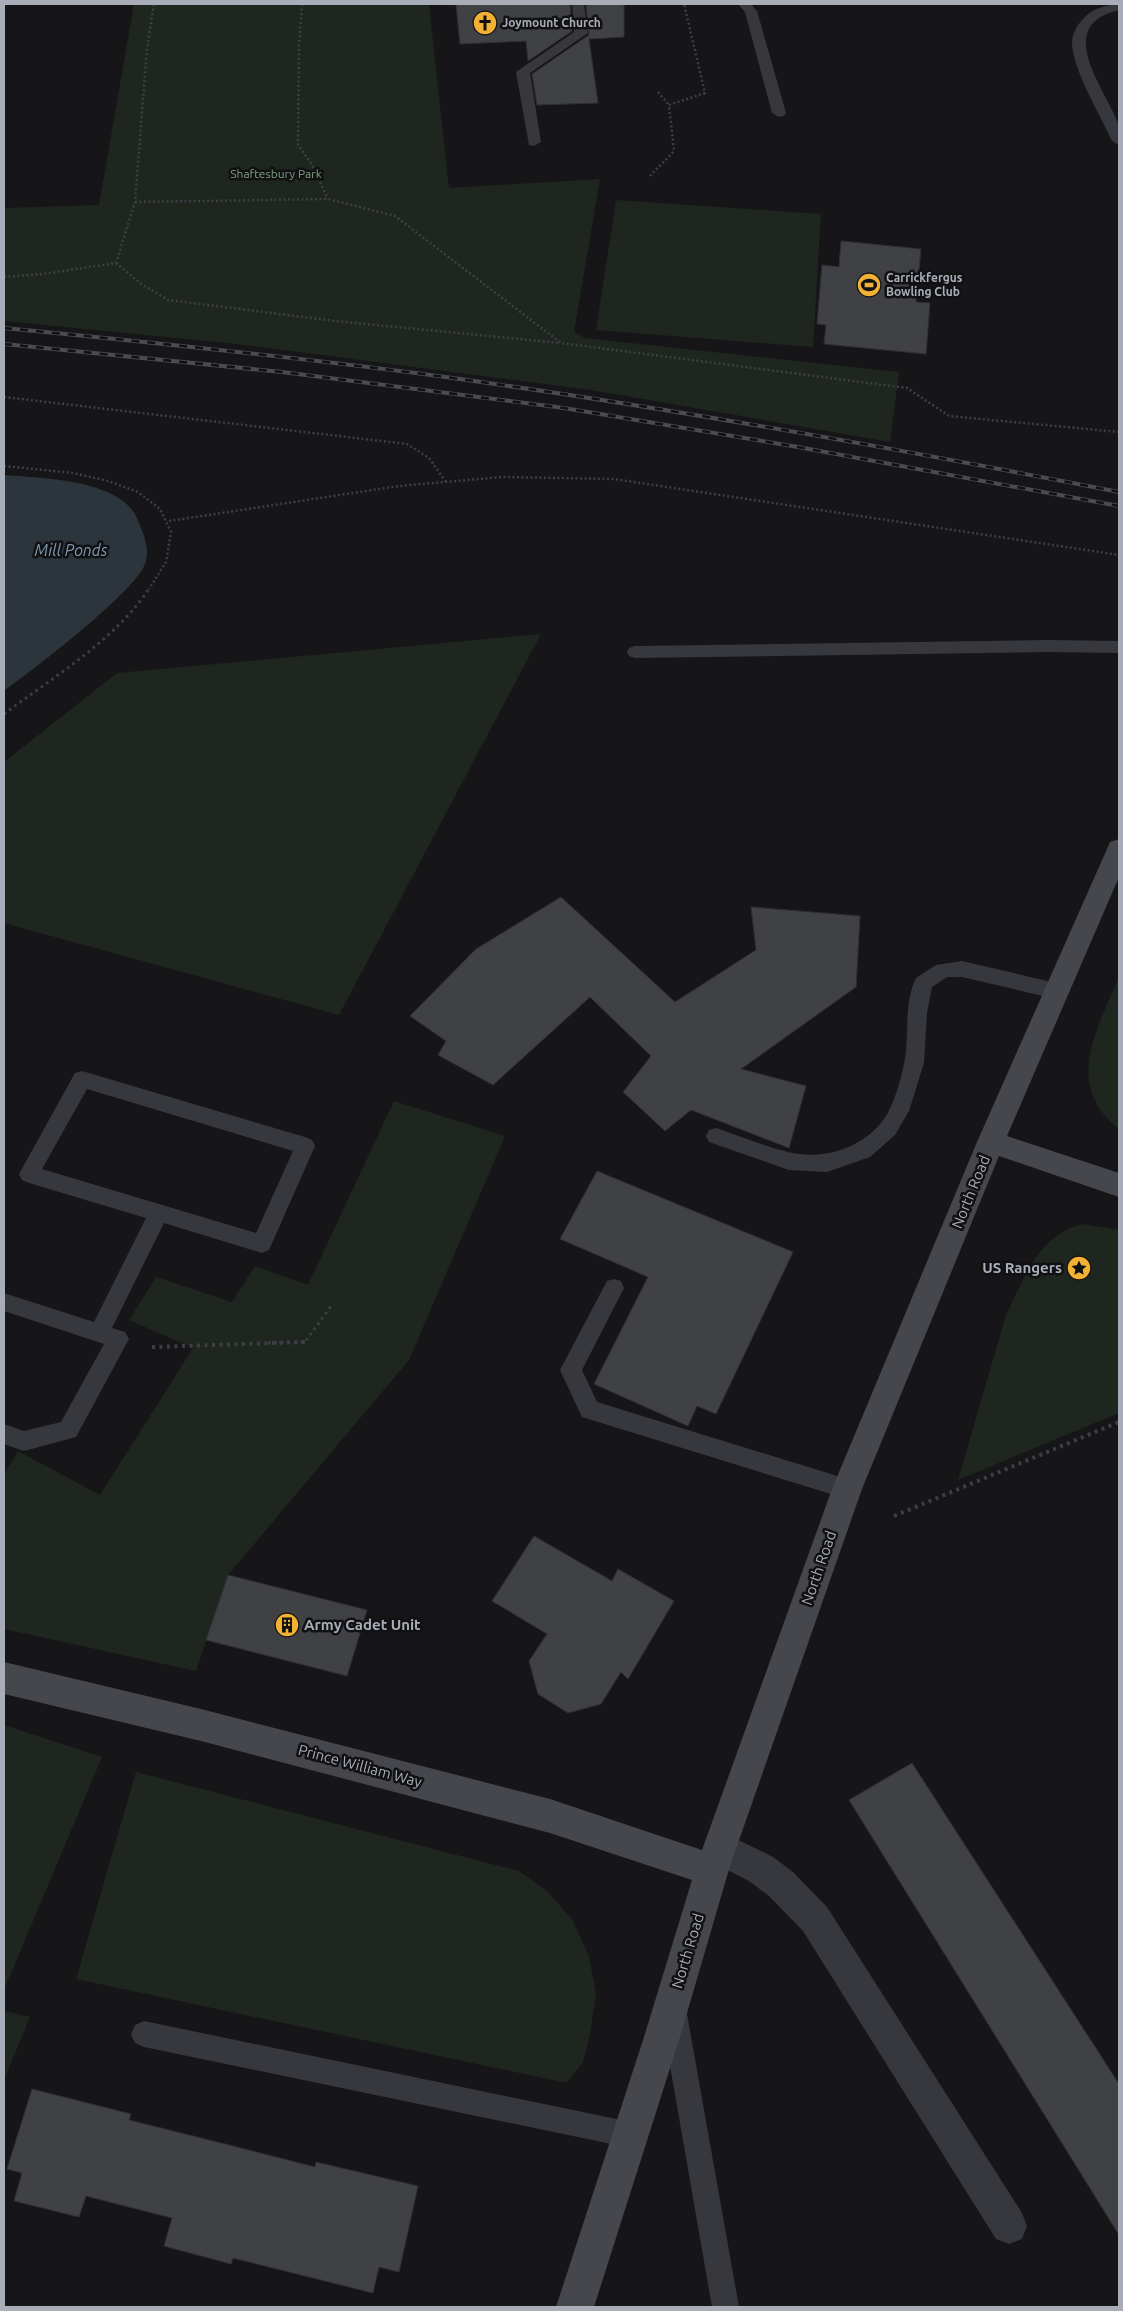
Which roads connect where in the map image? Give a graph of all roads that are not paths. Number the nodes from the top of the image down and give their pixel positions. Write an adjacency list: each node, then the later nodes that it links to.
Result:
1 (578, 4): 6 (lane)
2 (744, 4): 4 (lane)
3 (1119, 6): 5 (lane)
4 (779, 113)
5 (1119, 141)
6 (534, 142)
7 (1119, 648): 8 (lane)
8 (635, 652)
9 (1119, 849): 10 (street, North Road)
10 (1056, 991): 11 (lane); 12 (street, North Road)
11 (716, 1136)
12 (991, 1142): 13 (street); 19 (street, North Road)
13 (1119, 1185)
14 (159, 1213): 14 (lane); 17 (lane)
15 (614, 1288): 19 (lane)
16 (4, 1302): 17 (lane)
17 (106, 1341): 18 (lane)
18 (4, 1434)
19 (847, 1489): 21 (street, North Road)
20 (4, 1678): 21 (street, Prince William Way)
21 (716, 1859): 22 (street, North Road); 25 (street)
22 (672, 2004): 24 (street, North Road); 27 (lane)
23 (144, 2034): 24 (lane)
24 (630, 2135): 26 (street, North Road)
25 (1009, 2226)
26 (575, 2307)
27 (726, 2307)

